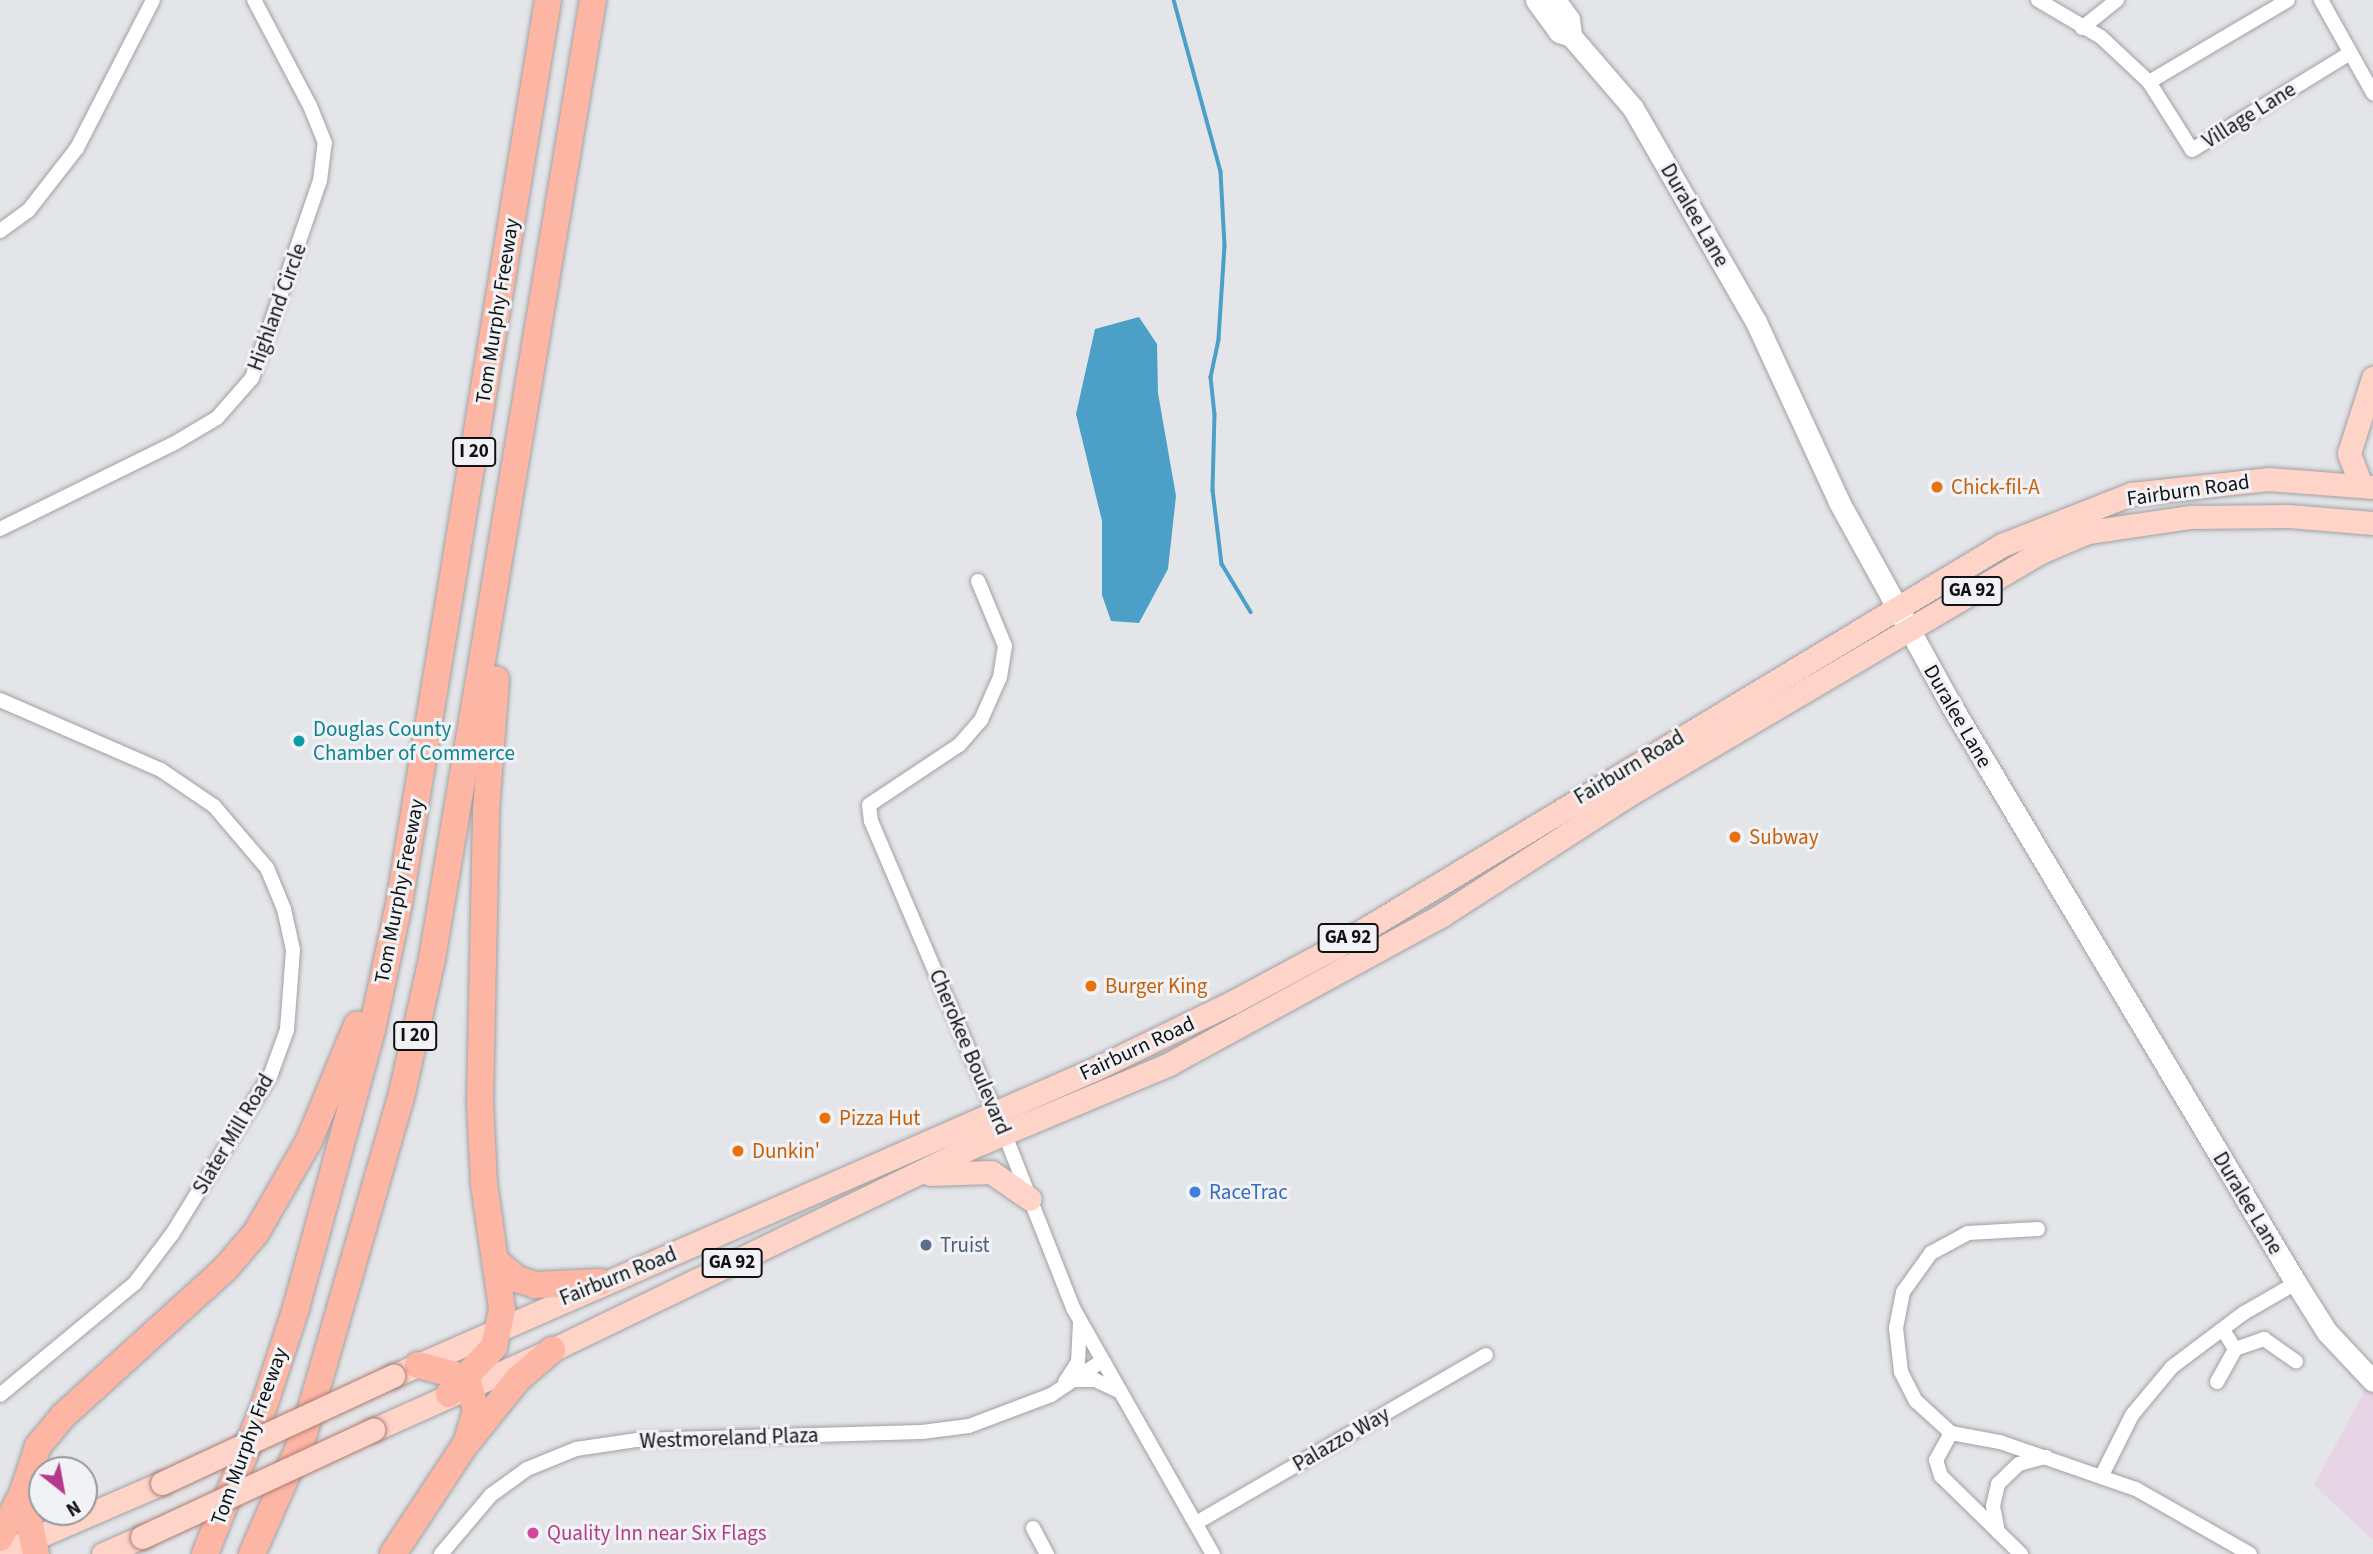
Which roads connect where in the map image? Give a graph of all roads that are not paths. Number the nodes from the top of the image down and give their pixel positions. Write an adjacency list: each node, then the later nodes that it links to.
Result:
1 (153, 0): 16 (street)
2 (254, 0): 21 (street, Highland Circle)
3 (548, 0): 26 (highway, Tom Murphy Freeway / I 20)
4 (593, 0): 19 (highway, Tom Murphy Freeway / I 20)
5 (1535, 0): 12 (street, Duralee Lane)
6 (1555, 0): 12 (street, Duralee Lane)
7 (2038, 0): 11 (street, Village Lane)
8 (2116, 0): 11 (street)
9 (2288, 0): 14 (street)
10 (2321, 0): 13 (street)
11 (2082, 28): 14 (street, Village Lane)
12 (1571, 36): 23 (street, Duralee Lane)
13 (2350, 53): 14 (street, Village Lane); 15 (street)
14 (2149, 82)
15 (2373, 93)
16 (0, 231)
17 (2373, 378): 18 (main road, Fairburn Road)
18 (2369, 480): 20 (main road, Fairburn Road); 23 (main road, Fairburn Road / GA 92)
19 (510, 500): 32 (highway); 64 (highway, Tom Murphy Freeway / I 20)
20 (2364, 522): 24 (main road, Fairburn Road / GA 92)
21 (0, 529)
22 (978, 581): 27 (street, Cherokee Boulevard)
23 (1895, 606): 24 (street, Duralee Lane); 27 (main road, Fairburn Road / GA 92)
24 (1907, 628): 28 (main road, Fairburn Road / GA 92); 34 (street, Duralee Lane)
25 (0, 700): 49 (street, Slater Mill Road)
26 (399, 904): 55 (highway); 63 (highway, Tom Murphy Freeway / I 20)
27 (996, 1112): 28 (street, Cherokee Boulevard); 33 (main road, Fairburn Road / GA 92)
28 (1005, 1135): 29 (main road, Fairburn Road / GA 92); 30 (street, Cherokee Boulevard)
29 (913, 1176): 30 (main road); 39 (main road, Fairburn Road / GA 92)
30 (1030, 1199): 35 (street, Cherokee Boulevard)
31 (2039, 1229): 51 (street)
32 (496, 1261): 33 (highway); 36 (highway)
33 (600, 1282): 36 (main road, Fairburn Road / GA 92)
34 (2298, 1287): 37 (street); 45 (street, Duralee Lane)
35 (1080, 1321): 42 (street, Cherokee Boulevard); 50 (street)
36 (500, 1327): 43 (main road, Fairburn Road / GA 92); 47 (highway)
37 (2223, 1330): 38 (street); 54 (street)
38 (2235, 1349): 41 (street); 46 (street)
39 (552, 1350): 47 (main road, Fairburn Road / GA 92); 52 (highway)
40 (1486, 1355): 56 (street, Palazzo Way)
41 (2296, 1361)
42 (1102, 1362): 44 (street, Westmoreland Plaza); 48 (street, Cherokee Boulevard)
43 (418, 1365): 47 (highway); 60 (main road, Fairburn Road / GA 92, bridge)
44 (1074, 1380): 48 (street); 50 (street, Westmoreland Plaza)
45 (2373, 1381)
46 (2217, 1382)
47 (461, 1387): 52 (highway); 62 (main road, Fairburn Road / GA 92, bridge)
48 (1119, 1392): 56 (street, Cherokee Boulevard)
49 (0, 1395)
50 (1051, 1395): 66 (street, Westmoreland Plaza)
51 (1951, 1433): 53 (street); 58 (street)
52 (465, 1446): 65 (highway)
53 (2047, 1456): 54 (street); 58 (street)
54 (2102, 1475): 70 (street)
55 (23, 1492): 59 (highway); 60 (highway)
56 (1196, 1523): 68 (street, Cherokee Boulevard)
57 (1033, 1528): 67 (street)
58 (1998, 1532): 69 (street)
59 (0, 1538)
60 (35, 1546): 61 (main road, Fairburn Road / GA 92)
61 (0, 1553)
62 (103, 1554)
63 (205, 1554)
64 (251, 1554)
65 (393, 1554)
66 (441, 1554)
67 (1047, 1554)
68 (1213, 1554)
69 (2021, 1554)
70 (2250, 1554)

